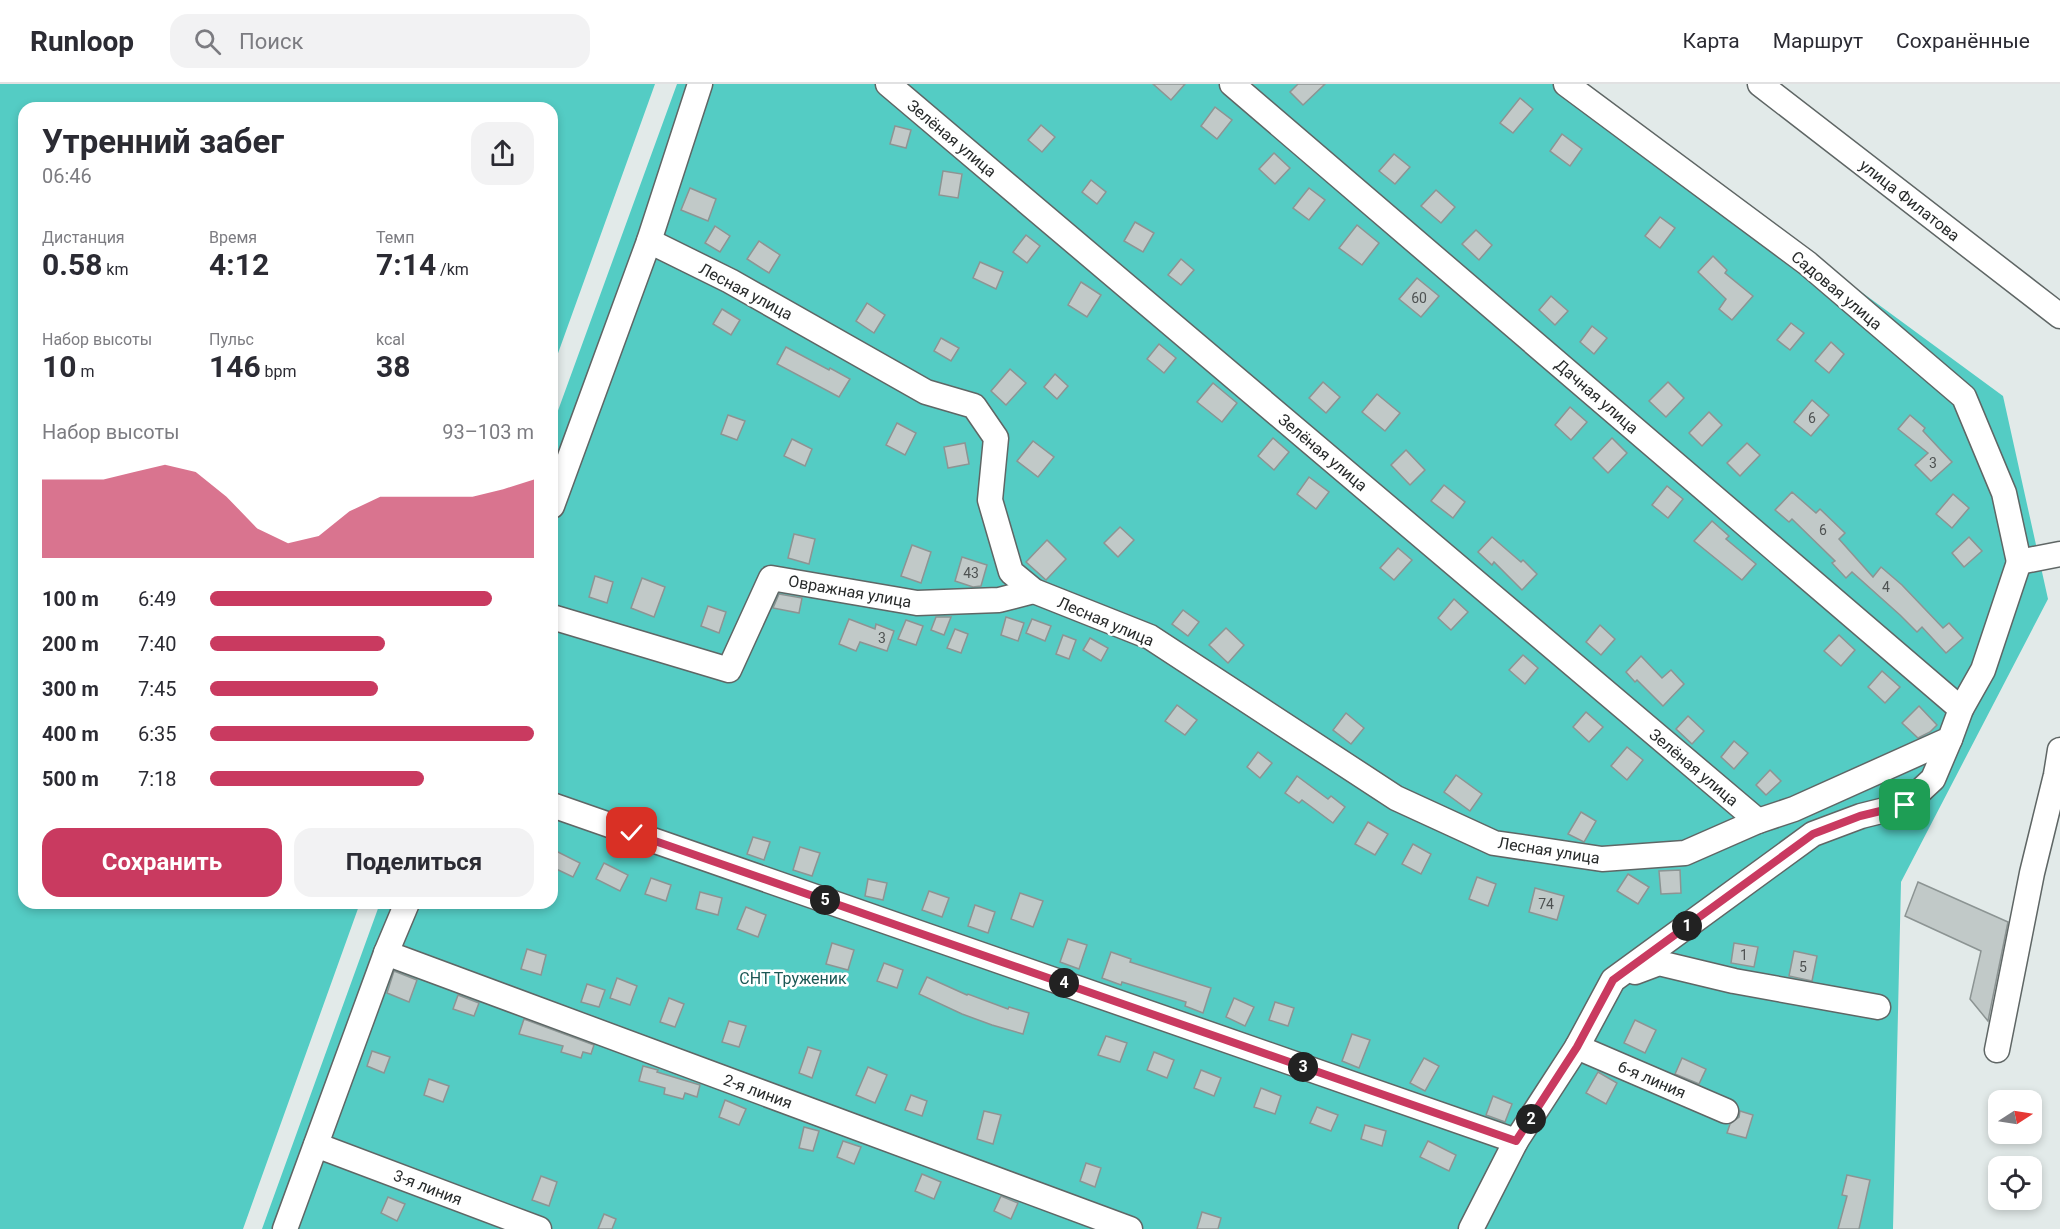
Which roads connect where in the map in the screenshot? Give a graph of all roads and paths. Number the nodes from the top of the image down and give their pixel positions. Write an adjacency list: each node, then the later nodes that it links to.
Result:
1 (700, 84): 6 (street)
2 (888, 84): 17 (street, Зелёная улица)
3 (1232, 84): 13 (street, Дачная улица)
4 (1566, 84): 10 (street, Садовая улица)
5 (1763, 85): 7 (street, улица Филатова)
6 (649, 241): 8 (street); 11 (street, Лесная улица)
7 (2060, 316)
8 (558, 490)
9 (2060, 554): 10 (street)
10 (2019, 562): 13 (street)
11 (1034, 591): 12 (street, Овражная улица); 17 (street, Лесная улица)
12 (558, 619)
13 (1961, 709): 14 (street)
14 (1950, 739): 17 (street, Лесная улица); 20 (street)
15 (2060, 750): 23 (street)
16 (558, 806): 25 (street)
17 (1758, 821)
18 (404, 909): 19 (street)
19 (386, 953): 26 (street); 29 (street, 2-я линия)
20 (1613, 980): 21 (street); 22 (street)
21 (1878, 1007)
22 (1577, 1047): 24 (street, 6-я линия); 25 (street)
23 (1997, 1050)
24 (1726, 1110)
25 (1516, 1141): 30 (street)
26 (316, 1145): 27 (street); 28 (street, 3-я линия)
27 (285, 1229)
28 (539, 1229)
29 (1130, 1229)
30 (1471, 1229)

